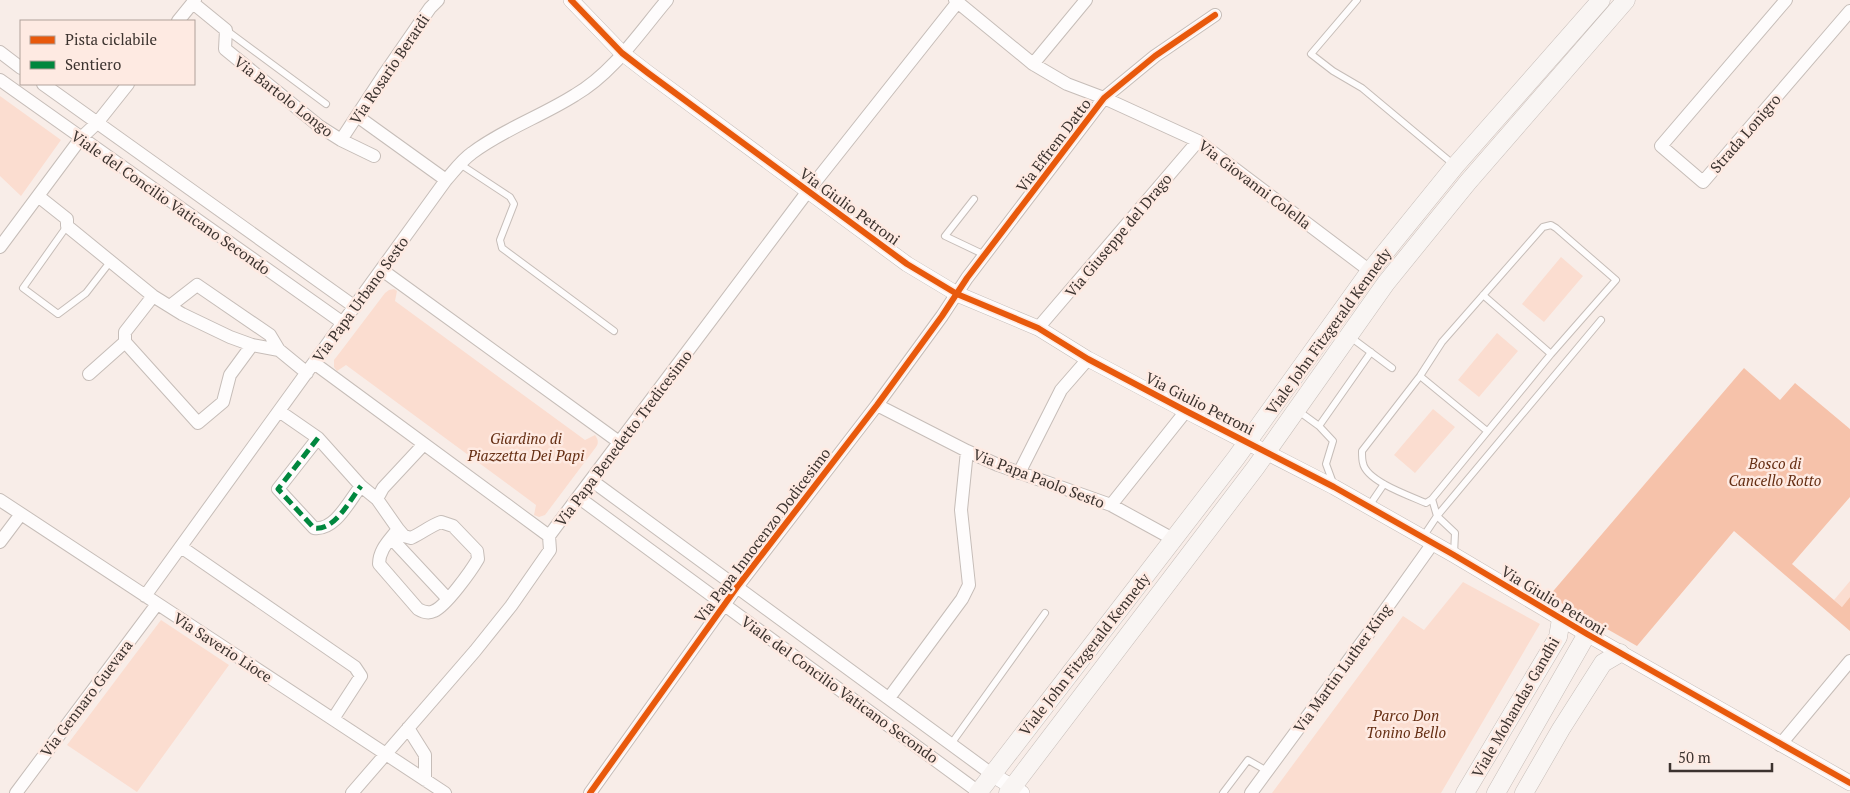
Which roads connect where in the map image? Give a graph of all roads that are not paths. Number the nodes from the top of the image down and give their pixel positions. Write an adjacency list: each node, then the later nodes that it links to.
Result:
1 (438, 0): 24 (street, Via Rosario Berardi)
2 (571, 0): 16 (street, Via Giulio Petroni)
3 (667, 0): 16 (street, Via Papa Urbano Sesto)
4 (1086, 0): 17 (street)
5 (1358, 0): 31 (lane)
6 (1601, 0): 31 (main road, Viale John Fitzgerald Kennedy)
7 (1626, 0): 51 (main road, Viale John Fitzgerald Kennedy)
8 (1786, 0): 11 (street, Strada Lonigro)
9 (194, 2): 13 (street); 14 (street)
10 (956, 2): 17 (street, Via Giovanni Colella); 33 (street, Via Papa Benedetto Tredicesimo)
11 (1850, 12)
12 (1215, 15): 22 (street, Via Effrem Datto)
13 (179, 20)
14 (226, 30): 23 (lane); 27 (street, Via Bartolo Longo)
15 (0, 52): 18 (street)
16 (622, 53): 30 (street, Via Papa Urbano Sesto); 33 (street, Via Giulio Petroni)
17 (1033, 64): 22 (street, Via Giovanni Colella)
18 (20, 67)
19 (0, 80): 26 (street, Viale del Concilio Vaticano Secondo)
20 (44, 85): 25 (street, Viale del Concilio Vaticano Secondo)
21 (127, 85): 25 (street)
22 (1104, 98): 28 (street, Via Giovanni Colella); 38 (street, Via Effrem Datto)
23 (326, 104)
24 (356, 116): 27 (street, Via Rosario Berardi); 32 (street)
25 (96, 123): 26 (street); 46 (street, Viale del Concilio Vaticano Secondo)
26 (81, 138): 34 (street); 48 (street, Viale del Concilio Vaticano Secondo)
27 (341, 140): 29 (street, Via Bartolo Longo)
28 (1198, 141): 41 (street, Via Giovanni Colella); 49 (street, Via Giuseppe del Drago)
29 (374, 156)
30 (460, 164): 32 (street, Via Papa Urbano Sesto); 50 (lane)
31 (1455, 166): 41 (main road, Viale John Fitzgerald Kennedy)
32 (446, 180): 40 (street, Via Papa Urbano Sesto)
33 (808, 191): 42 (street, Via Giulio Petroni); 69 (street, Via Papa Benedetto Tredicesimo)
34 (38, 196): 36 (street); 37 (street)
35 (974, 199): 38 (lane)
36 (67, 226): 39 (street); 39 (lane)
37 (0, 248)
38 (985, 255): 42 (street, Via Effrem Datto)
39 (110, 262): 44 (street)
40 (382, 270): 46 (street, Via Papa Urbano Sesto); 69 (street)
41 (1370, 271): 70 (main road, Viale John Fitzgerald Kennedy)
42 (957, 294): 49 (street, Via Giulio Petroni); 62 (street, Via Papa Innocenzo Dodicesimo)
43 (1483, 295): 56 (lane); 56 (lane); 61 (lane)
44 (153, 296): 45 (street); 52 (street)
45 (170, 306): 53 (street); 54 (street)
46 (355, 307): 48 (street, Via Papa Urbano Sesto)
47 (1601, 320): 86 (lane)
48 (343, 323): 58 (street, Via Papa Urbano Sesto)
49 (1038, 328): 57 (street, Via Giulio Petroni)
50 (614, 330)
51 (1348, 335): 55 (lane); 63 (main road, Viale John Fitzgerald Kennedy)
52 (126, 342): 53 (street); 60 (street)
53 (252, 345): 54 (street)
54 (279, 350): 58 (street)
55 (1371, 352): 59 (lane); 66 (lane)
56 (1551, 354): 67 (lane)
57 (1088, 359): 65 (street, Via Giulio Petroni); 74 (street)
58 (310, 368): 64 (street, Via Papa Urbano Sesto); 71 (street)
59 (1392, 368)
60 (89, 374)
61 (1420, 376): 67 (lane); 76 (lane)
62 (877, 405): 72 (street, Via Papa Paolo Sesto); 94 (street, Via Papa Innocenzo Dodicesimo)
63 (1296, 410): 66 (lane); 73 (main road, Viale John Fitzgerald Kennedy)
64 (279, 411): 68 (street); 92 (street, Via Papa Urbano Sesto)
65 (1186, 411): 70 (street, Via Giulio Petroni); 83 (street)
66 (1319, 426): 78 (lane)
67 (1487, 431): 82 (lane)
68 (318, 438): 77 (street); 77 (street)
69 (619, 442): 75 (street, Via Papa Benedetto Tredicesimo)
70 (1248, 442): 73 (street, Via Giulio Petroni); 89 (main road, Viale John Fitzgerald Kennedy)
71 (424, 444): 80 (street); 88 (street)
72 (967, 451): 74 (street, Via Papa Paolo Sesto); 104 (street)
73 (1267, 452): 78 (street, Via Giulio Petroni); 116 (main road, Viale John Fitzgerald Kennedy)
74 (1019, 474): 83 (street, Via Papa Paolo Sesto)
75 (591, 480): 79 (street, Via Papa Benedetto Tredicesimo); 94 (street, Viale del Concilio Vaticano Secondo)
76 (1384, 484): 82 (lane); 84 (lane)
77 (360, 486): 80 (street)
78 (1334, 487): 84 (street, Via Giulio Petroni)
79 (578, 497): 88 (street, Via Papa Benedetto Tredicesimo); 98 (street, Viale del Concilio Vaticano Secondo)
80 (377, 498): 87 (street)
81 (0, 500): 85 (street, Via Saverio Lioce)
82 (1432, 500): 86 (lane)
83 (1111, 505): 89 (street, Via Papa Paolo Sesto)
84 (1369, 506): 90 (street, Via Giulio Petroni)
85 (21, 514): 91 (street); 95 (street, Via Saverio Lioce)
86 (1437, 516): 90 (lane); 93 (lane)
87 (395, 534): 96 (street); 96 (street); 96 (street)
88 (549, 536): 106 (street, Via Papa Benedetto Tredicesimo)
89 (1173, 539): 113 (main road, Viale John Fitzgerald Kennedy)
90 (1428, 540): 93 (street, Via Giulio Petroni); 112 (street, Via Martin Luther King)
91 (0, 542)
92 (181, 547): 95 (street, Via Papa Urbano Sesto); 105 (street)
93 (1454, 555): 100 (street, Via Giulio Petroni)
94 (737, 587): 98 (street, Via Papa Innocenzo Dodicesimo); 104 (street, Viale del Concilio Vaticano Secondo)
95 (146, 596): 97 (street, Via Saverio Lioce)
96 (448, 599)
97 (157, 604): 105 (street, Via Saverio Lioce); 117 (street, Via Gennaro Guevara)
98 (724, 604): 120 (street, Via Papa Innocenzo Dodicesimo); 121 (street, Viale del Concilio Vaticano Secondo)
99 (1045, 613): 109 (lane)
100 (1561, 619): 101 (street, Via Giulio Petroni); 124 (main road, Viale Mohandas Gandhi)
101 (1587, 634): 102 (street, Via Giulio Petroni); 108 (main road, Viale Mohandas Gandhi)
102 (1620, 653): 107 (main road); 110 (street, Via Giulio Petroni)
103 (1850, 661): 110 (street)
104 (889, 698): 109 (street, Viale del Concilio Vaticano Secondo)
105 (333, 719): 111 (street, Via Saverio Lioce)
106 (408, 728): 111 (street, Via Papa Benedetto Tredicesimo); 114 (street)
107 (1562, 729): 108 (main road); 126 (main road)
108 (1527, 740): 125 (main road, Viale Mohandas Gandhi)
109 (951, 744): 113 (street, Viale del Concilio Vaticano Secondo)
110 (1780, 745): 115 (street, Via Giulio Petroni)
111 (385, 754): 114 (street, Via Saverio Lioce); 118 (street, Via Papa Benedetto Tredicesimo)
112 (1267, 771): 122 (lane); 123 (street, Via Martin Luther King)
113 (993, 775): 116 (street); 121 (main road, Viale John Fitzgerald Kennedy)
114 (426, 780): 119 (street, Via Saverio Lioce)
115 (1850, 783)
116 (1014, 791)
117 (16, 793)
118 (352, 793)
119 (445, 793)
120 (590, 793)
121 (979, 793)
122 (1224, 793)
123 (1251, 793)
124 (1465, 793)
125 (1496, 793)
126 (1524, 793)

